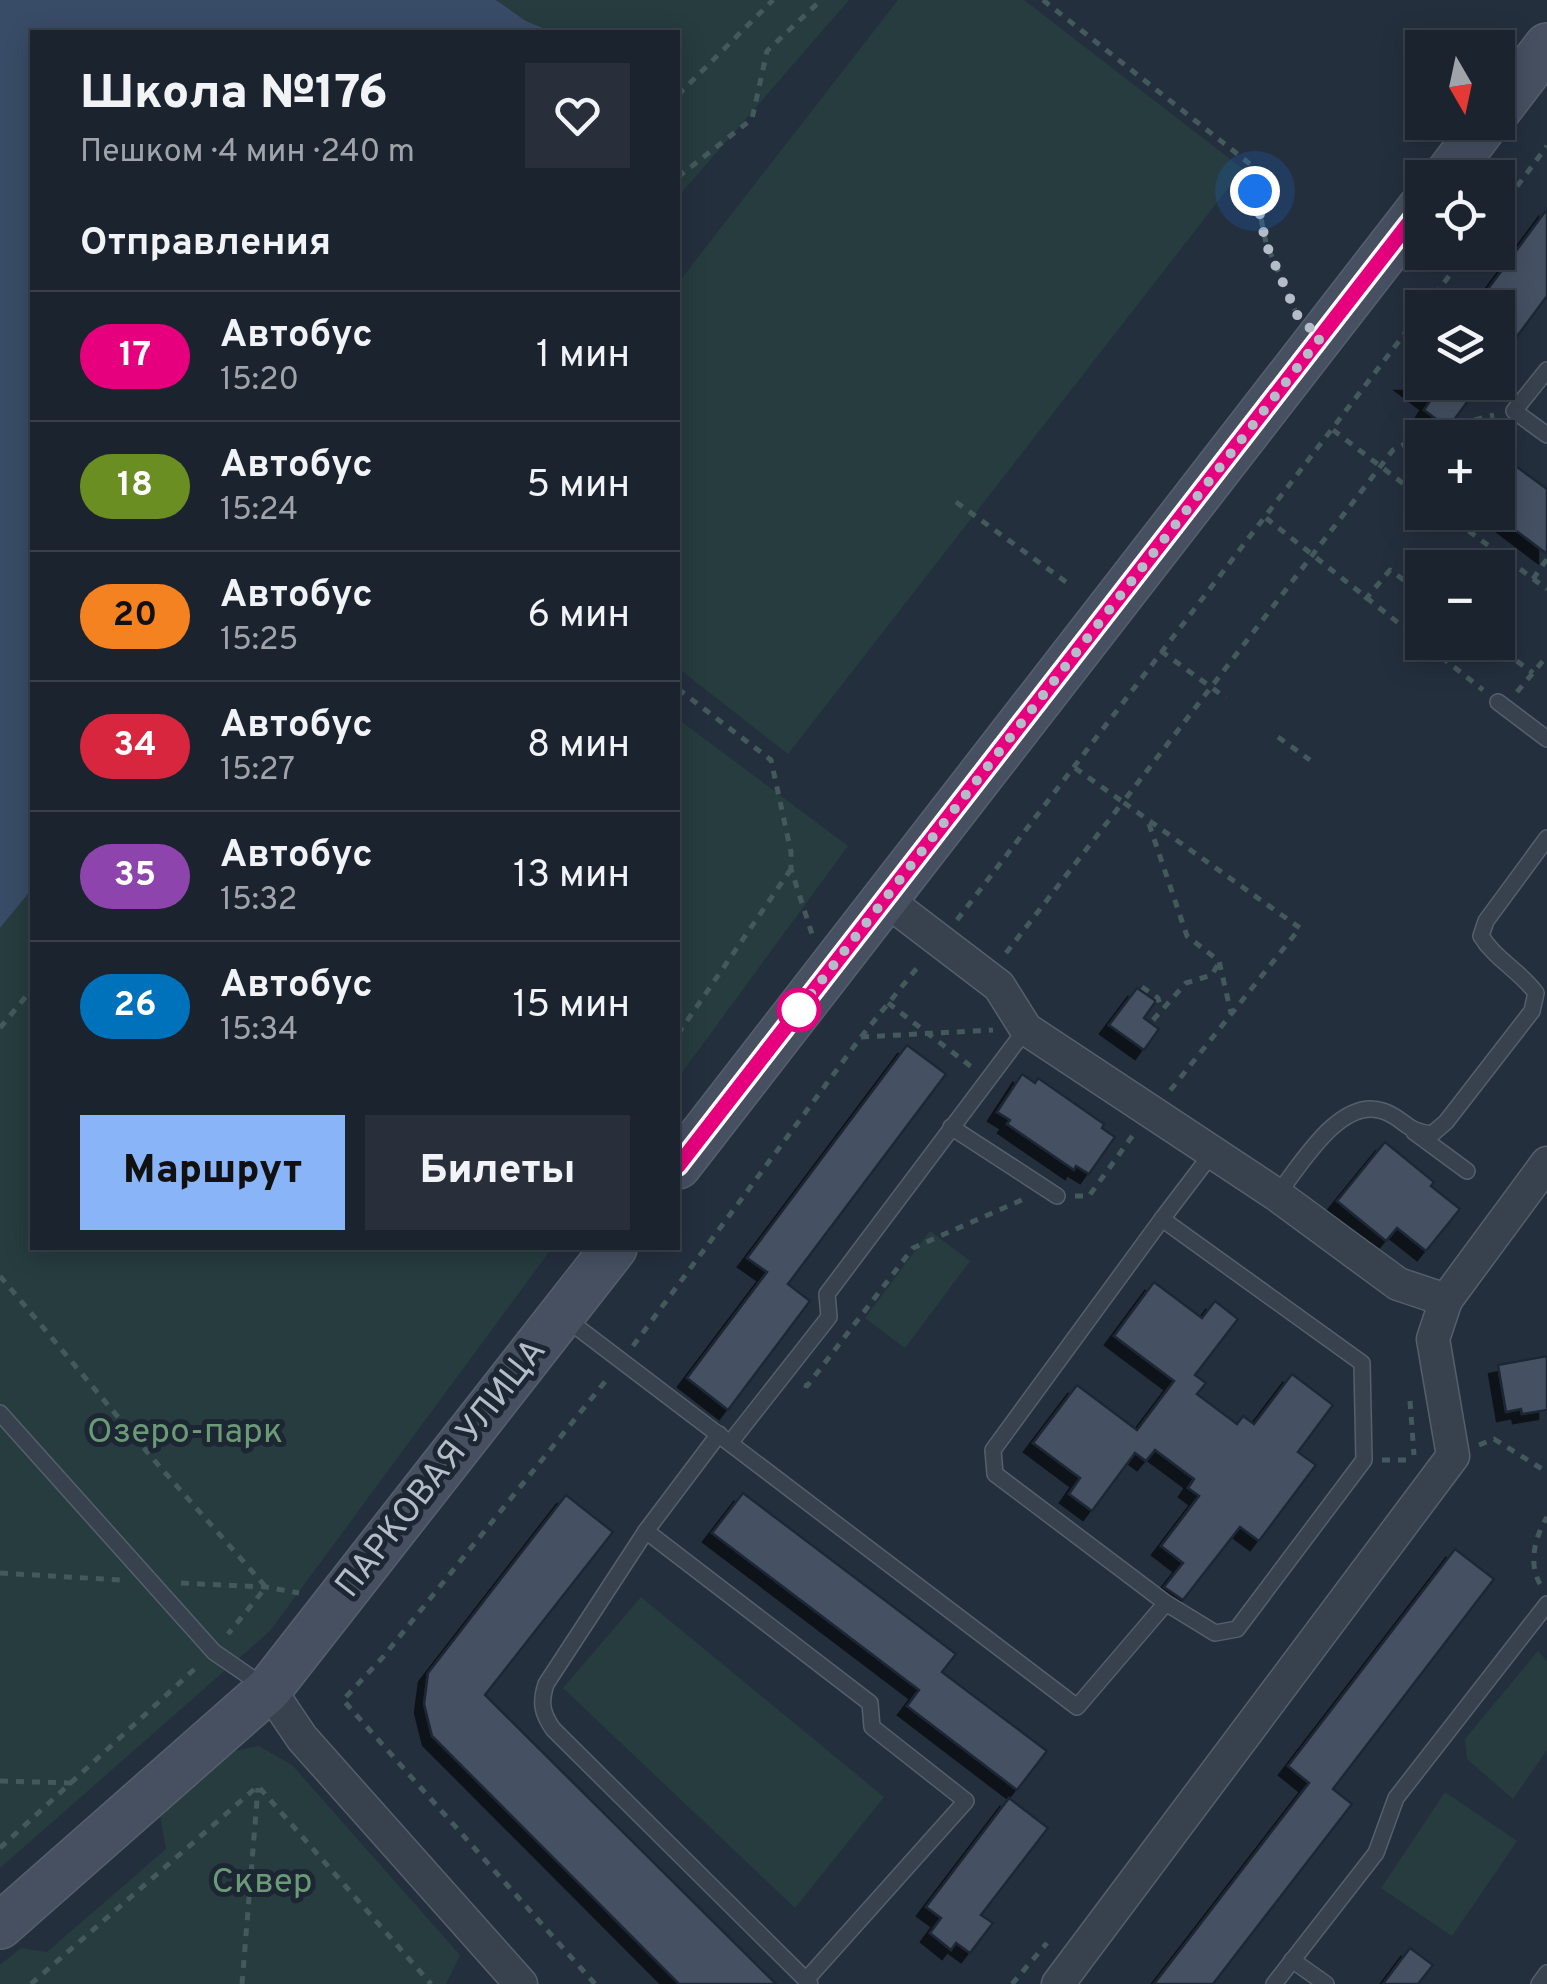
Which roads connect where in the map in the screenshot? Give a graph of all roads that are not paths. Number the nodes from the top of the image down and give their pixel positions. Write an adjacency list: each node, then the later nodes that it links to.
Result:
1 (1547, 46): 2 (street)
2 (1515, 88)
3 (1474, 140): 4 (street)
4 (1459, 160)
5 (1405, 228): 11 (street)
6 (1547, 370): 7 (lane)
7 (1547, 435)
8 (1502, 705): 9 (lane)
9 (1547, 740)
10 (1547, 838): 14 (lane)
11 (885, 899): 12 (street); 16 (street)
12 (1026, 1028): 13 (lane); 15 (street)
13 (951, 1127): 20 (lane); 26 (lane)
14 (1414, 1132): 18 (lane); 19 (lane)
15 (1213, 1152): 19 (street); 21 (lane)
16 (680, 1163)
17 (1547, 1163): 23 (street)
18 (1467, 1172)
19 (1277, 1195): 23 (street)
20 (1057, 1196)
21 (1162, 1219): 28 (lane); 28 (lane)
22 (612, 1250): 24 (street, ПАРКОВАЯ УЛИЦА)
23 (1446, 1300): 36 (street)
24 (562, 1315): 26 (lane); 30 (street, ПАРКОВАЯ УЛИЦА)
25 (0, 1413): 30 (lane)
26 (725, 1438): 27 (lane); 28 (lane)
27 (646, 1531): 34 (lane); 34 (lane)
28 (1166, 1602)
29 (1547, 1604): 32 (lane)
30 (268, 1689): 31 (street, ПАРКОВАЯ УЛИЦА); 35 (street)
31 (0, 1926)
32 (1292, 1960): 37 (lane); 38 (lane)
33 (1547, 1973): 39 (lane)
34 (808, 1982)
35 (520, 1984)
36 (1058, 1984)
37 (1274, 1984)
38 (1326, 1984)
39 (1539, 1984)

